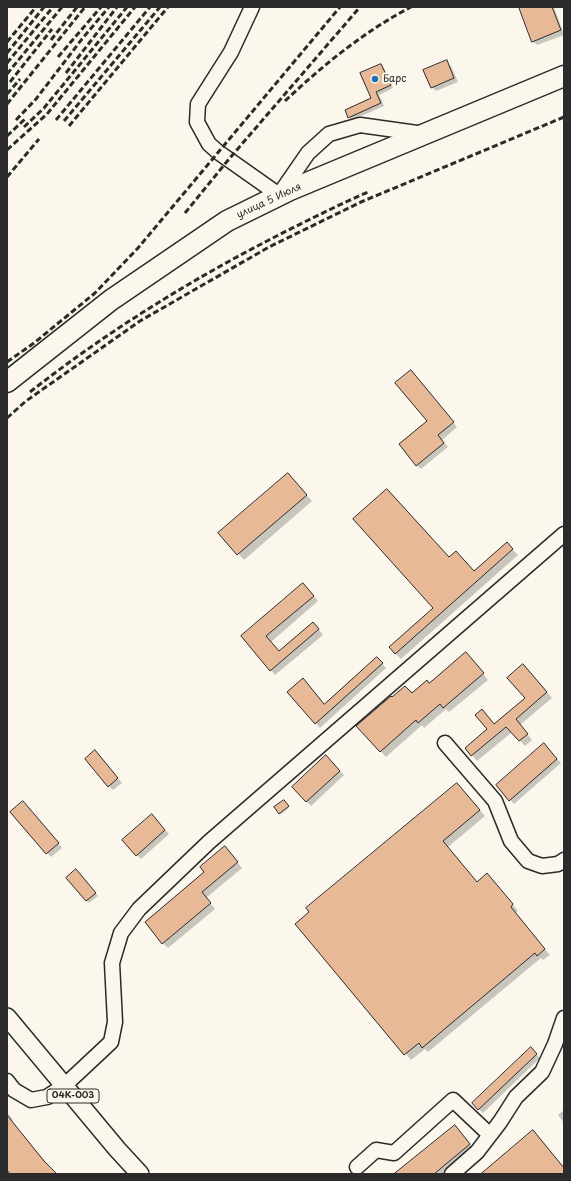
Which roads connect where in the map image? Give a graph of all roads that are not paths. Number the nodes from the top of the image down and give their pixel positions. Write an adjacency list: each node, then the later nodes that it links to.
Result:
1 (252, 7): 4 (street)
2 (564, 76): 3 (highway, улица 5 Июля)
3 (424, 134): 4 (highway, улица 5 Июля); 4 (street)
4 (279, 195): 5 (highway, улица 5 Июля)
5 (7, 382)
6 (564, 534): 12 (street)
7 (445, 743): 8 (street)
8 (564, 860)
9 (7, 1017): 12 (main road, 04К-003)
10 (564, 1018): 13 (street)
11 (7, 1081): 12 (street)
12 (64, 1086): 15 (main road, 04К-003)
13 (490, 1135): 14 (street); 16 (street)
14 (357, 1167)
15 (140, 1174)
16 (452, 1174)

